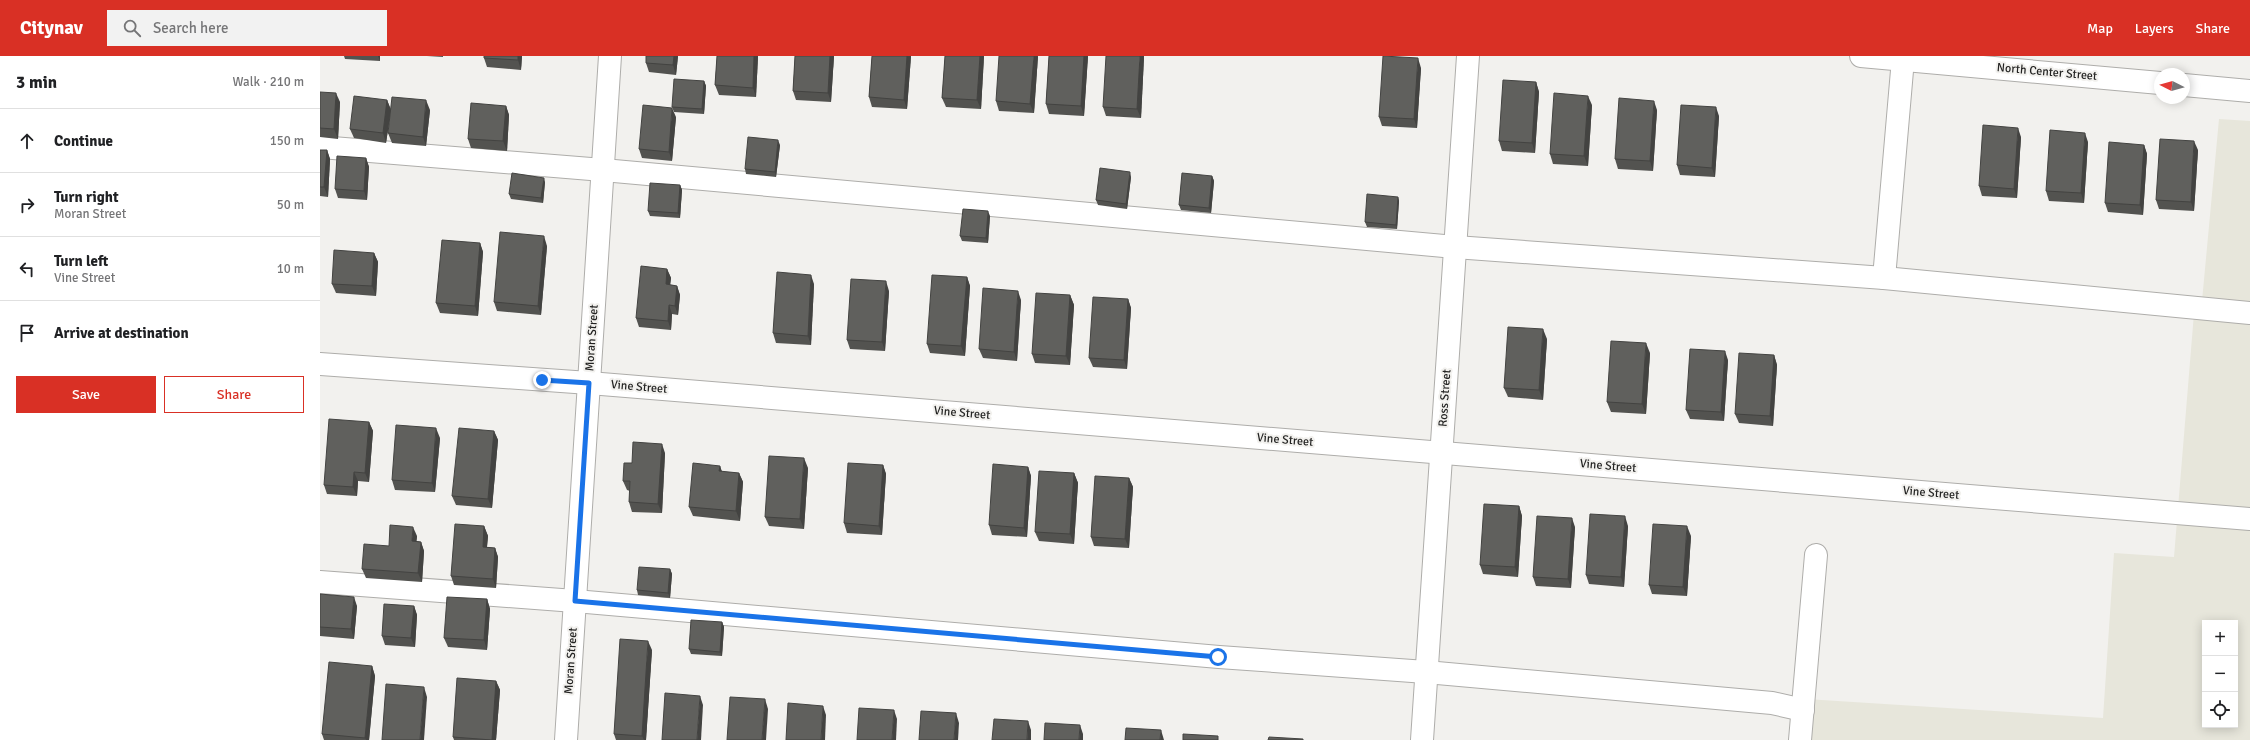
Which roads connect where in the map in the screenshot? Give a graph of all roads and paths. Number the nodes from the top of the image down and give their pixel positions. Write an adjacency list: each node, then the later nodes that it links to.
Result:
1 (610, 56): 9 (street, Moran Street)
2 (1468, 56): 10 (street, Ross Street)
3 (1861, 56): 4 (street, North Center Street)
4 (1903, 59): 5 (street, North Center Street); 11 (street)
5 (2154, 82)
6 (2190, 86): 7 (street)
7 (2250, 91)
8 (320, 147): 9 (street)
9 (603, 170): 10 (street); 14 (street, Moran Street)
10 (1456, 247): 11 (street); 15 (street, Ross Street)
11 (1884, 278): 12 (street)
12 (2250, 313)
13 (320, 364): 14 (street, Vine Street)
14 (589, 383): 15 (street, Vine Street); 19 (street, Moran Street)
15 (1441, 452): 16 (street, Vine Street); 20 (street, Ross Street)
16 (2250, 519)
17 (1816, 555): 21 (street)
18 (320, 582): 19 (street)
19 (575, 601): 20 (street); 22 (street, Moran Street)
20 (1426, 672): 21 (street); 23 (street, Ross Street)
21 (1802, 710): 24 (street)
22 (566, 740)
23 (1422, 740)
24 (1800, 740)

